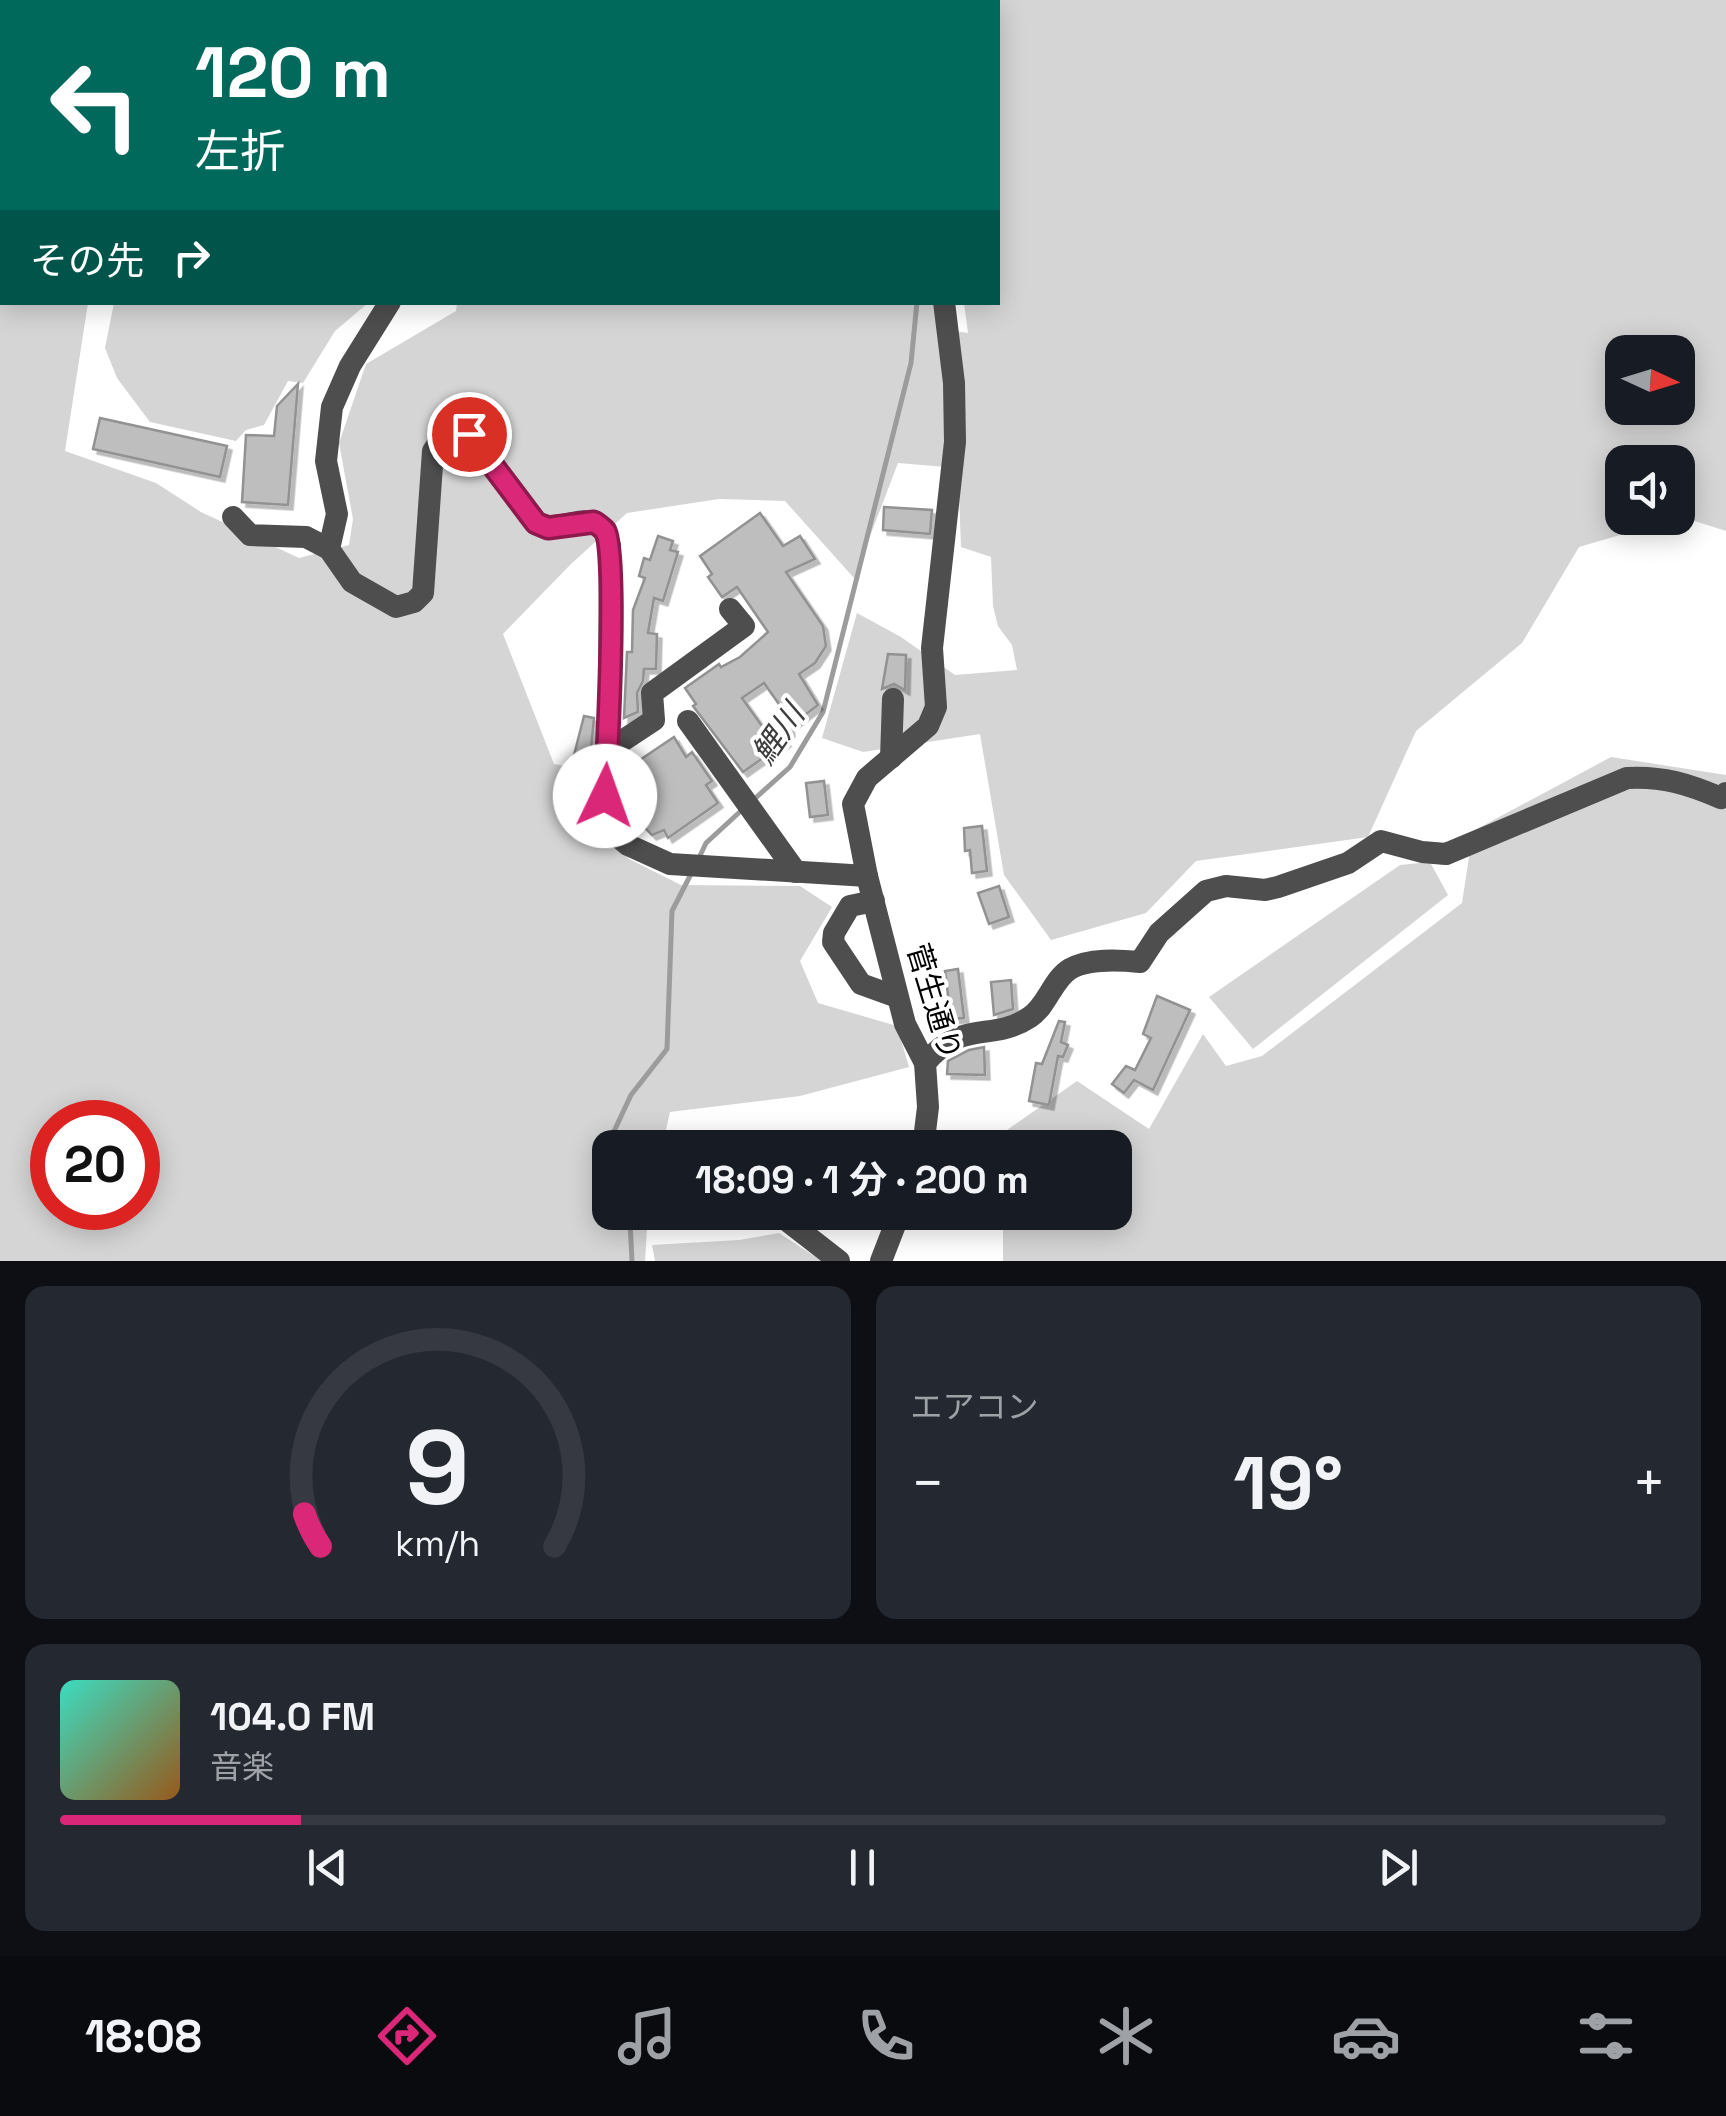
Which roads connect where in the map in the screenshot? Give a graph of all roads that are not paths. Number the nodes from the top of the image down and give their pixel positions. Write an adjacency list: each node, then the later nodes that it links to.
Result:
1 (388, 305): 4 (street)
2 (944, 305): 9 (street)
3 (232, 516): 4 (street)
4 (329, 549): 8 (street)
5 (730, 609): 8 (street)
6 (893, 698): 9 (street)
7 (688, 721): 11 (street)
8 (608, 751): 11 (street)
9 (891, 758): 12 (street, 菅生通り)
10 (1726, 793): 15 (street)
11 (796, 872): 12 (street)
12 (867, 876): 13 (street, 菅生通り)
13 (874, 901): 14 (street, 菅生通り); 14 (street)
14 (897, 998): 15 (street, 菅生通り)
15 (926, 1064): 16 (street, 菅生通り)
16 (925, 1130)
17 (803, 1230): 19 (street)
18 (893, 1230): 20 (street)
19 (838, 1261)
20 (882, 1261)

